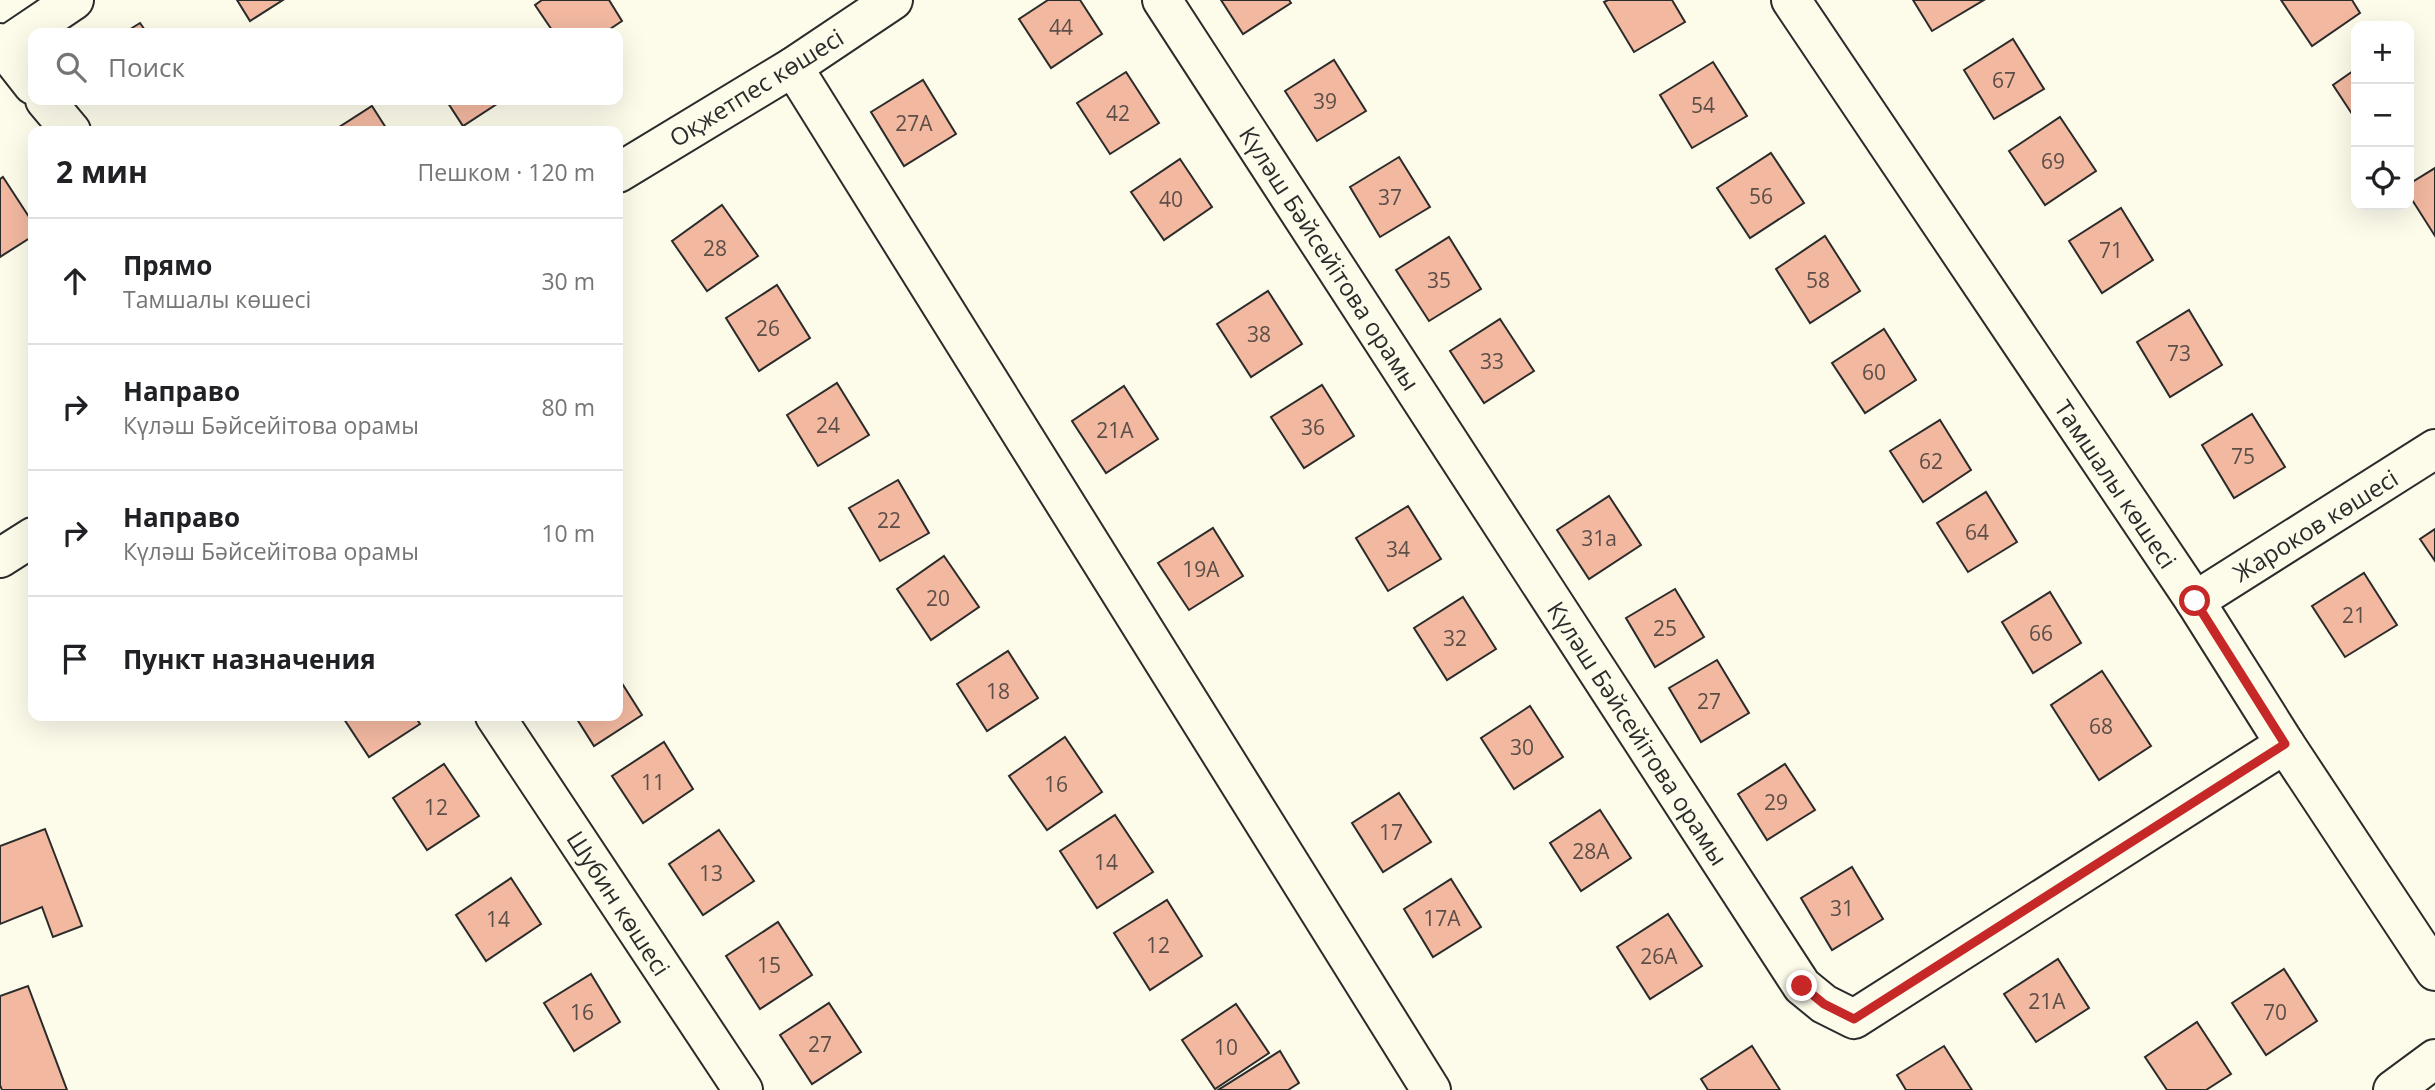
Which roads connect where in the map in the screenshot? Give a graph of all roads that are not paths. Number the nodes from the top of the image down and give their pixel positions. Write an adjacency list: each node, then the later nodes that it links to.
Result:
1 (74, 0): 6 (street)
2 (893, 0): 8 (street, Оқжетпес көшесі)
3 (1162, 0): 18 (street, Күләш Бәйсейітова орамы)
4 (1791, 0): 16 (street, Тамшалы көшесі)
5 (28, 28): 7 (street)
6 (29, 28)
7 (1, 45): 9 (street)
8 (793, 67): 12 (street, Оқжетпес көшесі); 22 (street)
9 (28, 79)
10 (49, 105): 11 (street)
11 (67, 126)
12 (623, 170)
13 (2435, 449): 16 (street, Жароков көшесі)
14 (28, 540): 15 (street)
15 (0, 558)
16 (2195, 601): 18 (street, Тамшалы көшесі)
17 (498, 721): 21 (street, Шубин көшесі)
18 (2285, 744): 19 (street, Тамшалы көшесі)
19 (2435, 971)
20 (2435, 1059): 23 (street)
21 (743, 1090)
22 (1431, 1090)
23 (2393, 1090)

